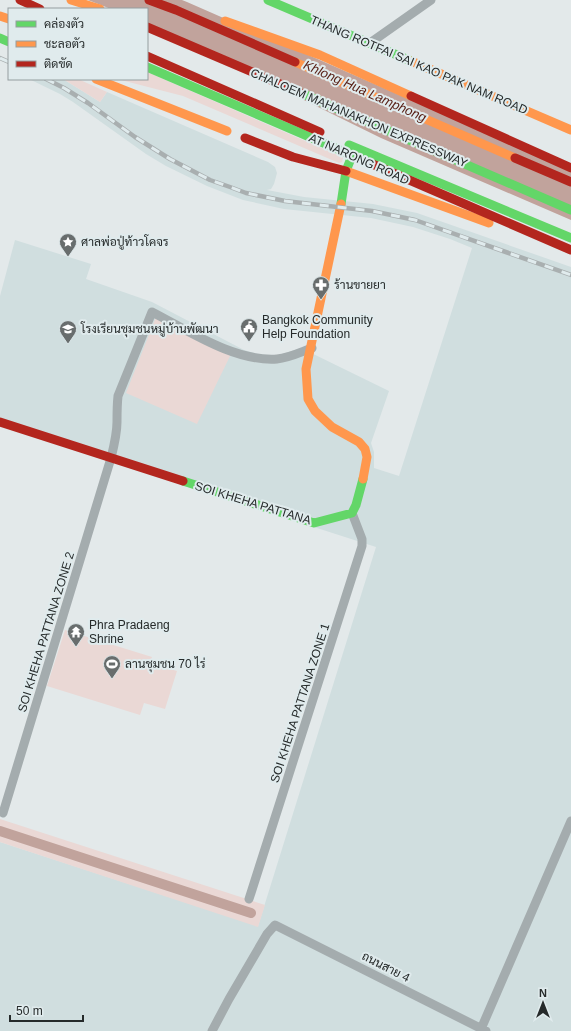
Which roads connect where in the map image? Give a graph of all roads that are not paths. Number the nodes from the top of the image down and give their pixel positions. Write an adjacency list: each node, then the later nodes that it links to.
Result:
1 (20, 0): 6 (main road)
2 (71, 0): 7 (main road)
3 (149, 0): 8 (main road, CHALOEM MAHANAKHON EXPRESSWAY)
4 (268, 0): 10 (main road, THANG ROTFAI SAI KAO PAK NAM ROAD)
5 (431, 0): 10 (street)
6 (38, 8)
7 (97, 8)
8 (176, 10): 18 (main road); 20 (main road, CHALOEM MAHANAKHON EXPRESSWAY)
9 (148, 27): 21 (main road, CHALOEM MAHANAKHON EXPRESSWAY)
10 (370, 43): 14 (main road, THANG ROTFAI SAI KAO PAK NAM ROAD)
11 (148, 56): 17 (main road, AT NARONG ROAD)
12 (148, 66): 17 (main road, AT NARONG ROAD)
13 (99, 80): 15 (main road)
14 (571, 130)
15 (227, 131)
16 (245, 138): 19 (main road)
17 (353, 152): 19 (main road); 22 (main road, AT NARONG ROAD); 23 (main road, AT NARONG ROAD)
18 (571, 168)
19 (346, 171): 23 (main road); 24 (main road)
20 (571, 182)
21 (571, 210)
22 (571, 238)
23 (569, 249)
24 (312, 348): 26 (street, SOI KHEHA PATTANA ZONE 2); 27 (main road)
25 (0, 422): 26 (main road, SOI KHEHA PATTANA)
26 (111, 458): 27 (main road, SOI KHEHA PATTANA); 28 (street, SOI KHEHA PATTANA ZONE 2)
27 (352, 513): 30 (street, SOI KHEHA PATTANA ZONE 1)
28 (3, 813)
29 (571, 821): 31 (street)
30 (249, 899)
31 (484, 1030): 32 (street, ถนนสาย 4)
32 (212, 1031)

